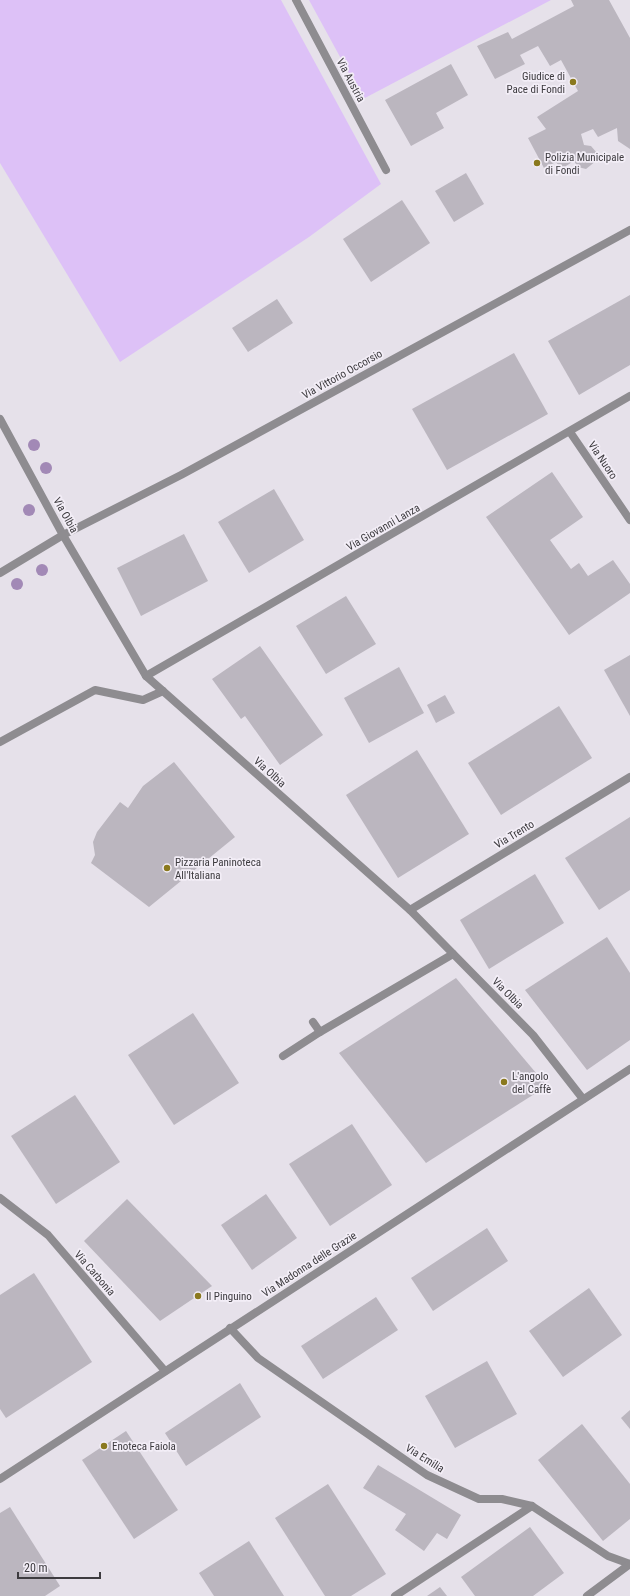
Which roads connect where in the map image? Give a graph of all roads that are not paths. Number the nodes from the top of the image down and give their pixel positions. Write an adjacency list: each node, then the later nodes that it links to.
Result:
1 (296, 0): 2 (street, Via Austria)
2 (386, 170)
3 (630, 230): 8 (street, Via Vittorio Occorsio)
4 (630, 396): 6 (street, Via Giovanni Lanza)
5 (1, 422): 8 (street, Via Olbia)
6 (570, 432): 7 (street, Via Nuoro); 10 (street, Via Giovanni Lanza)
7 (630, 520)
8 (64, 535): 9 (street, Via Vittorio Occorsio); 10 (street, Via Olbia)
9 (0, 573)
10 (146, 676): 11 (street, Via Olbia)
11 (163, 691): 12 (street); 14 (street, Via Olbia)
12 (0, 742)
13 (630, 777): 14 (street, Via Trento)
14 (410, 910): 15 (street, Via Olbia)
15 (453, 954): 17 (street); 20 (street, Via Olbia)
16 (313, 1022): 17 (street)
17 (320, 1032): 18 (street)
18 (283, 1056)
19 (630, 1069): 20 (street, Via Madonna delle Grazie)
20 (583, 1099): 22 (street, Via Madonna delle Grazie)
21 (0, 1198): 23 (street, Via Carbonia)
22 (230, 1328): 23 (street, Via Madonna delle Grazie); 25 (street, Via Emilia)
23 (165, 1371): 24 (street, Via Madonna delle Grazie)
24 (0, 1478)
25 (532, 1506): 26 (street, Via Emilia); 27 (street)
26 (630, 1564): 28 (street)
27 (395, 1596)
28 (587, 1596)

